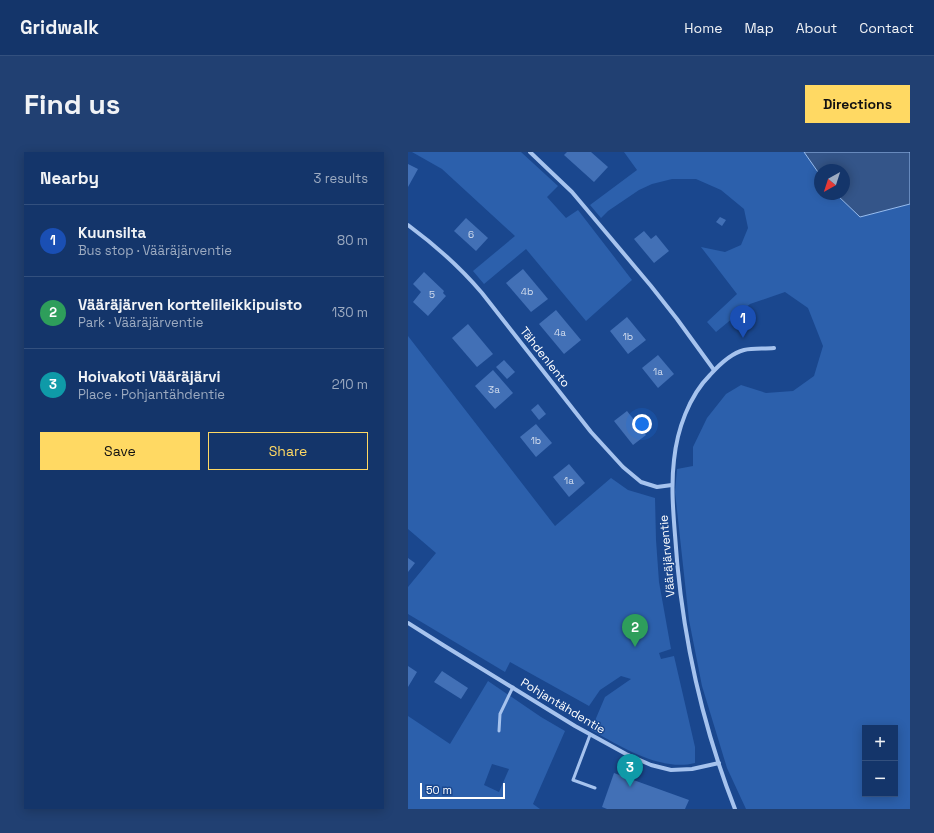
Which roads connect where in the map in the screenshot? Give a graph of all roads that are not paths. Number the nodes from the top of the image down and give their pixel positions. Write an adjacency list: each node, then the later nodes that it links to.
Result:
1 (530, 152): 4 (street)
2 (408, 225): 5 (street, Tähdenlento)
3 (774, 348): 4 (street, Vääräjärventie)
4 (714, 370): 5 (street, Vääräjärventie)
5 (672, 485): 10 (street, Vääräjärventie)
6 (408, 622): 7 (street, Pohjantähdentie)
7 (513, 687): 8 (lane); 9 (street, Pohjantähdentie)
8 (499, 730)
9 (590, 735): 10 (street, Pohjantähdentie); 11 (lane)
10 (719, 763): 12 (street, Vääräjärventie)
11 (595, 788)
12 (735, 809)

